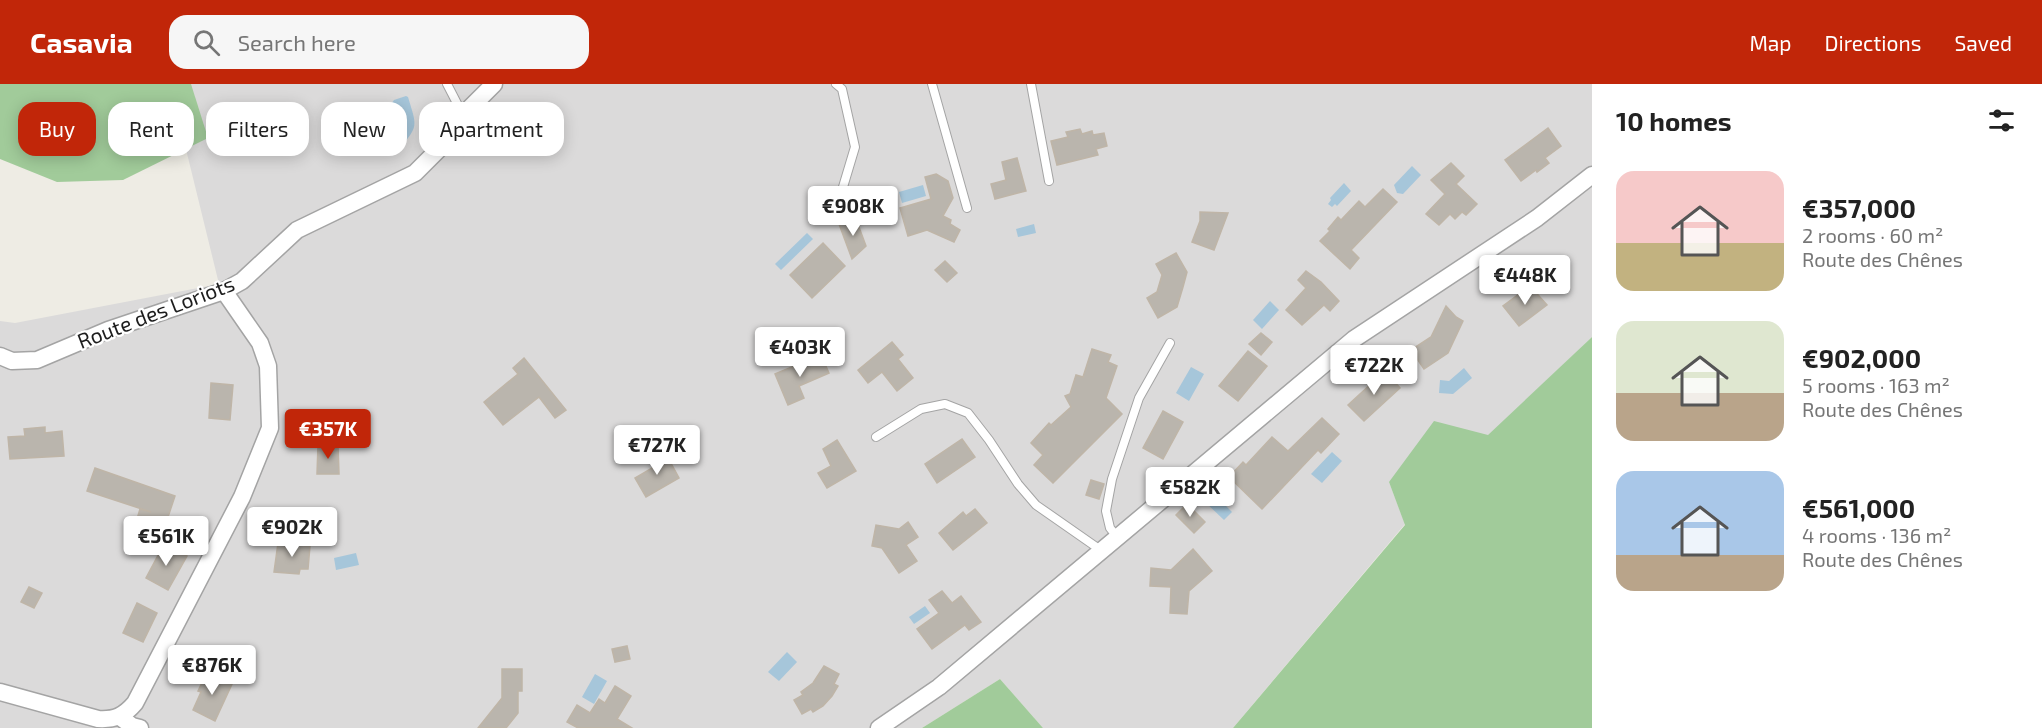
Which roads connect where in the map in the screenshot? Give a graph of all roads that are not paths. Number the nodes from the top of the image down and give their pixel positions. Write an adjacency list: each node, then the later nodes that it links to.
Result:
1 (447, 84): 6 (lane)
2 (494, 84): 7 (street, Route des Loriots)
3 (837, 84): 11 (lane)
4 (932, 84): 12 (lane)
5 (1031, 84): 10 (lane)
6 (456, 102)
7 (476, 102)
8 (431, 156): 13 (street, Route des Loriots)
9 (1592, 175): 17 (street)
10 (1049, 182)
11 (843, 187)
12 (967, 208)
13 (224, 291): 15 (street, Route des Loriots); 20 (street)
14 (1170, 343): 17 (lane)
15 (0, 356)
16 (876, 437): 18 (lane)
17 (1118, 538): 18 (street)
18 (1102, 551): 22 (street)
19 (0, 692): 20 (street)
20 (120, 717): 21 (street)
21 (140, 728)
22 (879, 728)

